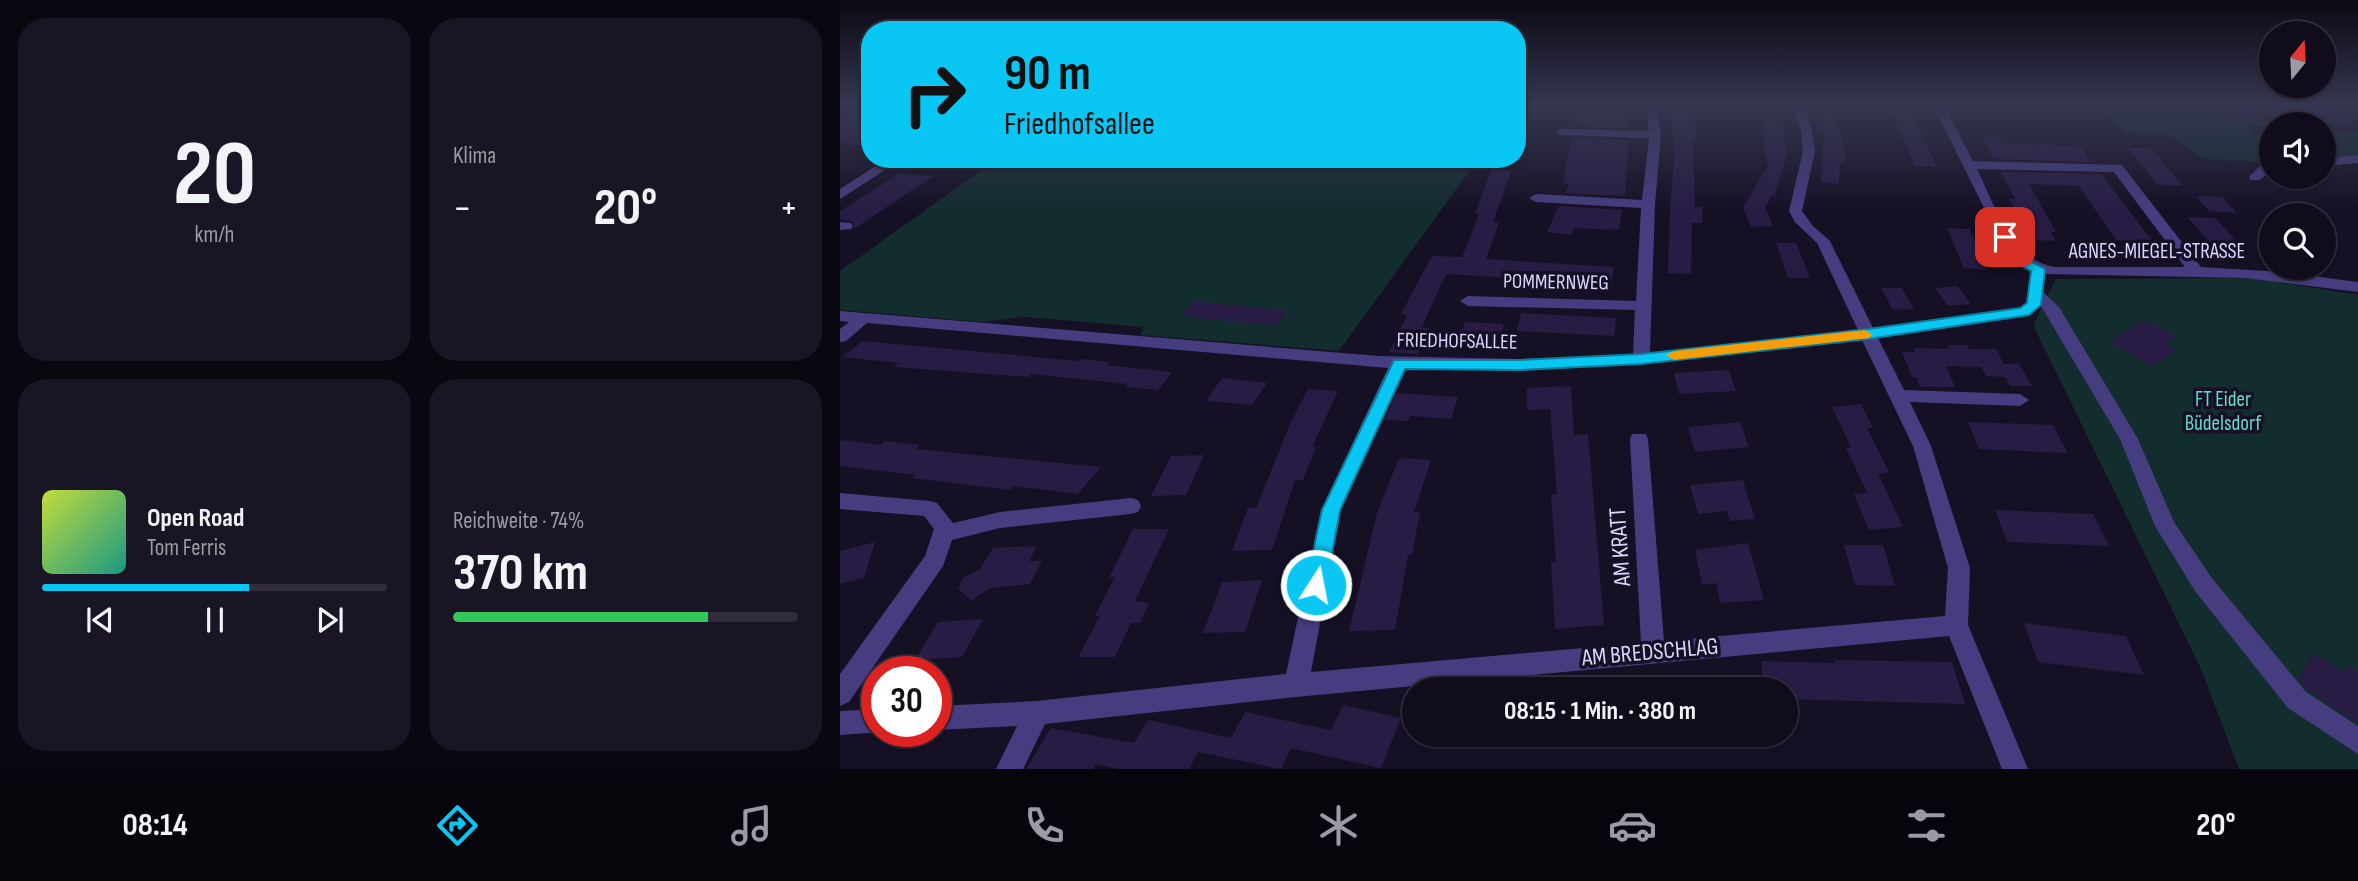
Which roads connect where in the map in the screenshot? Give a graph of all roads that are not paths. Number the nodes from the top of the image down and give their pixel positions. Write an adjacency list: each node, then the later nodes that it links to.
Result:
1 (1654, 141): 12 (street)
2 (1809, 141): 21 (street)
3 (1956, 141): 6 (street)
4 (2358, 159): 5 (street)
5 (2336, 161)
6 (1968, 165): 13 (street); 14 (street)
7 (882, 168): 10 (street)
8 (2259, 173): 9 (street)
9 (2255, 177)
10 (840, 195)
11 (1536, 198): 12 (street)
12 (1648, 204): 18 (street)
13 (2038, 269): 14 (street, AGNES-MIEGEL-STRASSE); 16 (street)
14 (2195, 270): 15 (street, AGNES-MIEGEL-STRASSE)
15 (2358, 287)
16 (2037, 295): 21 (street, FRIEDHOFSALLEE); 39 (street)
17 (1468, 301): 18 (street, POMMERNWEG)
18 (1643, 306): 23 (street)
19 (840, 316): 20 (street, FRIEDHOFSALLEE)
20 (862, 319): 22 (street); 24 (street, FRIEDHOFSALLEE)
21 (1868, 334): 23 (street, FRIEDHOFSALLEE); 25 (street)
22 (840, 337)
23 (1641, 359): 24 (street, FRIEDHOFSALLEE)
24 (1399, 363): 33 (street)
25 (1897, 396): 26 (street); 31 (street)
26 (2020, 400)
27 (1639, 439): 32 (street, AM KRATT)
28 (840, 501): 30 (street)
29 (1131, 506): 30 (street)
30 (943, 534): 34 (street)
31 (1956, 625): 32 (street, AM BREDSCHLAG); 41 (street)
32 (1653, 652): 33 (street, AM BREDSCHLAG)
33 (1296, 685): 35 (street, AM BREDSCHLAG)
34 (840, 694)
35 (1037, 713): 36 (street, AM BREDSCHLAG); 40 (street)
36 (952, 717)
37 (861, 722): 38 (street)
38 (840, 723)
39 (2358, 741)
40 (1009, 769)
41 (2015, 769)

